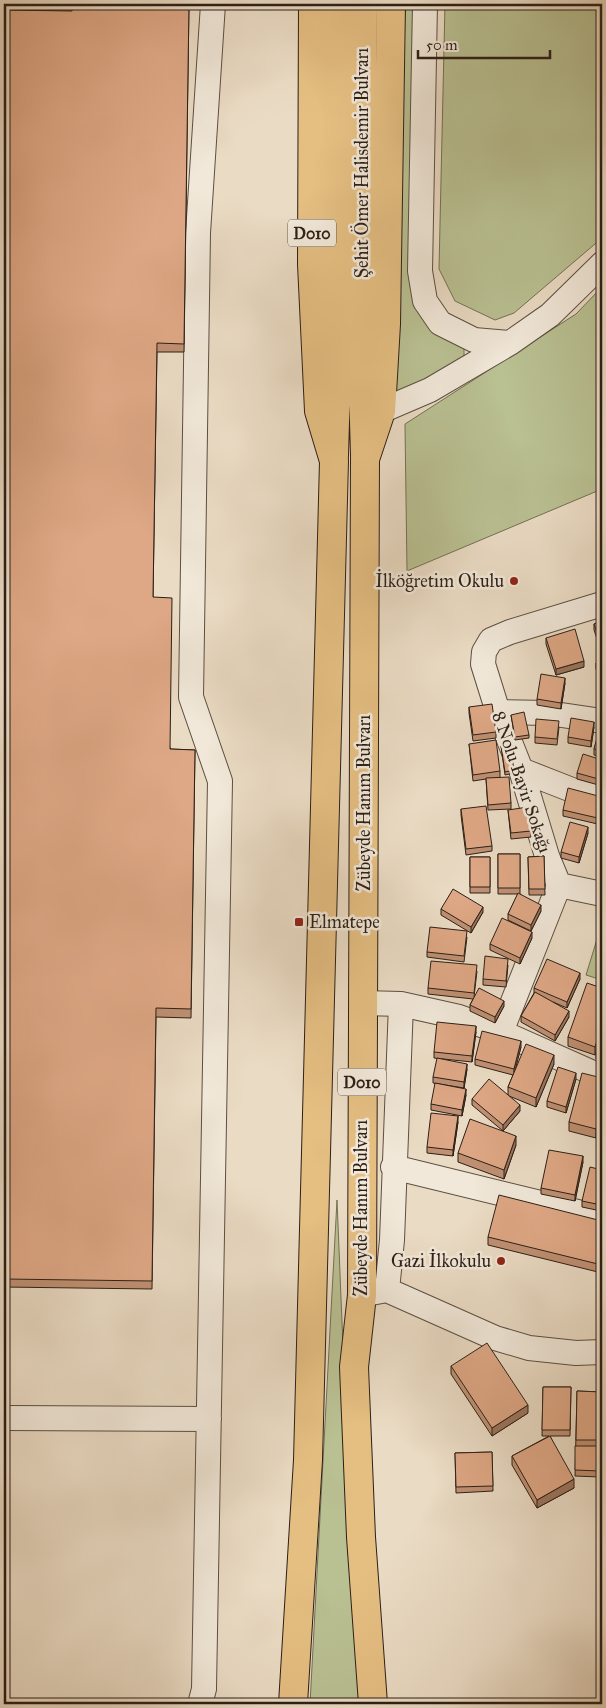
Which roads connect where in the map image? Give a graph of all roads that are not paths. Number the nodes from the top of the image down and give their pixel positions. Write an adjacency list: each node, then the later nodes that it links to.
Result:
1 (213, 4): 29 (street)
2 (313, 4): 12 (main road, D010)
3 (339, 4): 8 (main road, Şehit Ömer Halisdemir Bulvarı)
4 (363, 4): 8 (main road, Şehit Ömer Halisdemir Bulvarı)
5 (391, 4): 10 (main road, D010)
6 (425, 4): 9 (street)
7 (602, 264): 9 (street)
8 (350, 321): 11 (main road, Zübeyde Hanım Bulvarı / D010); 12 (main road, Şehit Ömer Halisdemir Bulvarı / D010)
9 (510, 343): 10 (street)
10 (381, 411): 11 (main road, D010)
11 (365, 459): 20 (main road, Zübeyde Hanım Bulvarı / D010)
12 (334, 461): 31 (main road, Zübeyde Hanım Bulvarı / D010)
13 (602, 604): 14 (street, 8 Nolu Bayir Sokağı)
14 (498, 712): 15 (street); 16 (street, 8 Nolu Bayir Sokağı)
15 (602, 721)
16 (521, 770): 17 (street); 18 (street, 8 Nolu Bayir Sokağı)
17 (602, 798)
18 (559, 885): 19 (street); 22 (street)
19 (602, 894)
20 (363, 1003): 21 (street); 26 (main road, Zübeyde Hanım Bulvarı / D010)
21 (401, 1004): 22 (street); 24 (street)
22 (501, 1032): 23 (street)
23 (602, 1077)
24 (393, 1167): 25 (street); 26 (street)
25 (602, 1218)
26 (374, 1293): 27 (street); 32 (main road, Zübeyde Hanım Bulvarı / D010)
27 (602, 1352)
28 (4, 1418): 29 (street)
29 (209, 1419): 30 (street)
30 (200, 1704)
31 (293, 1704)
32 (373, 1704)

